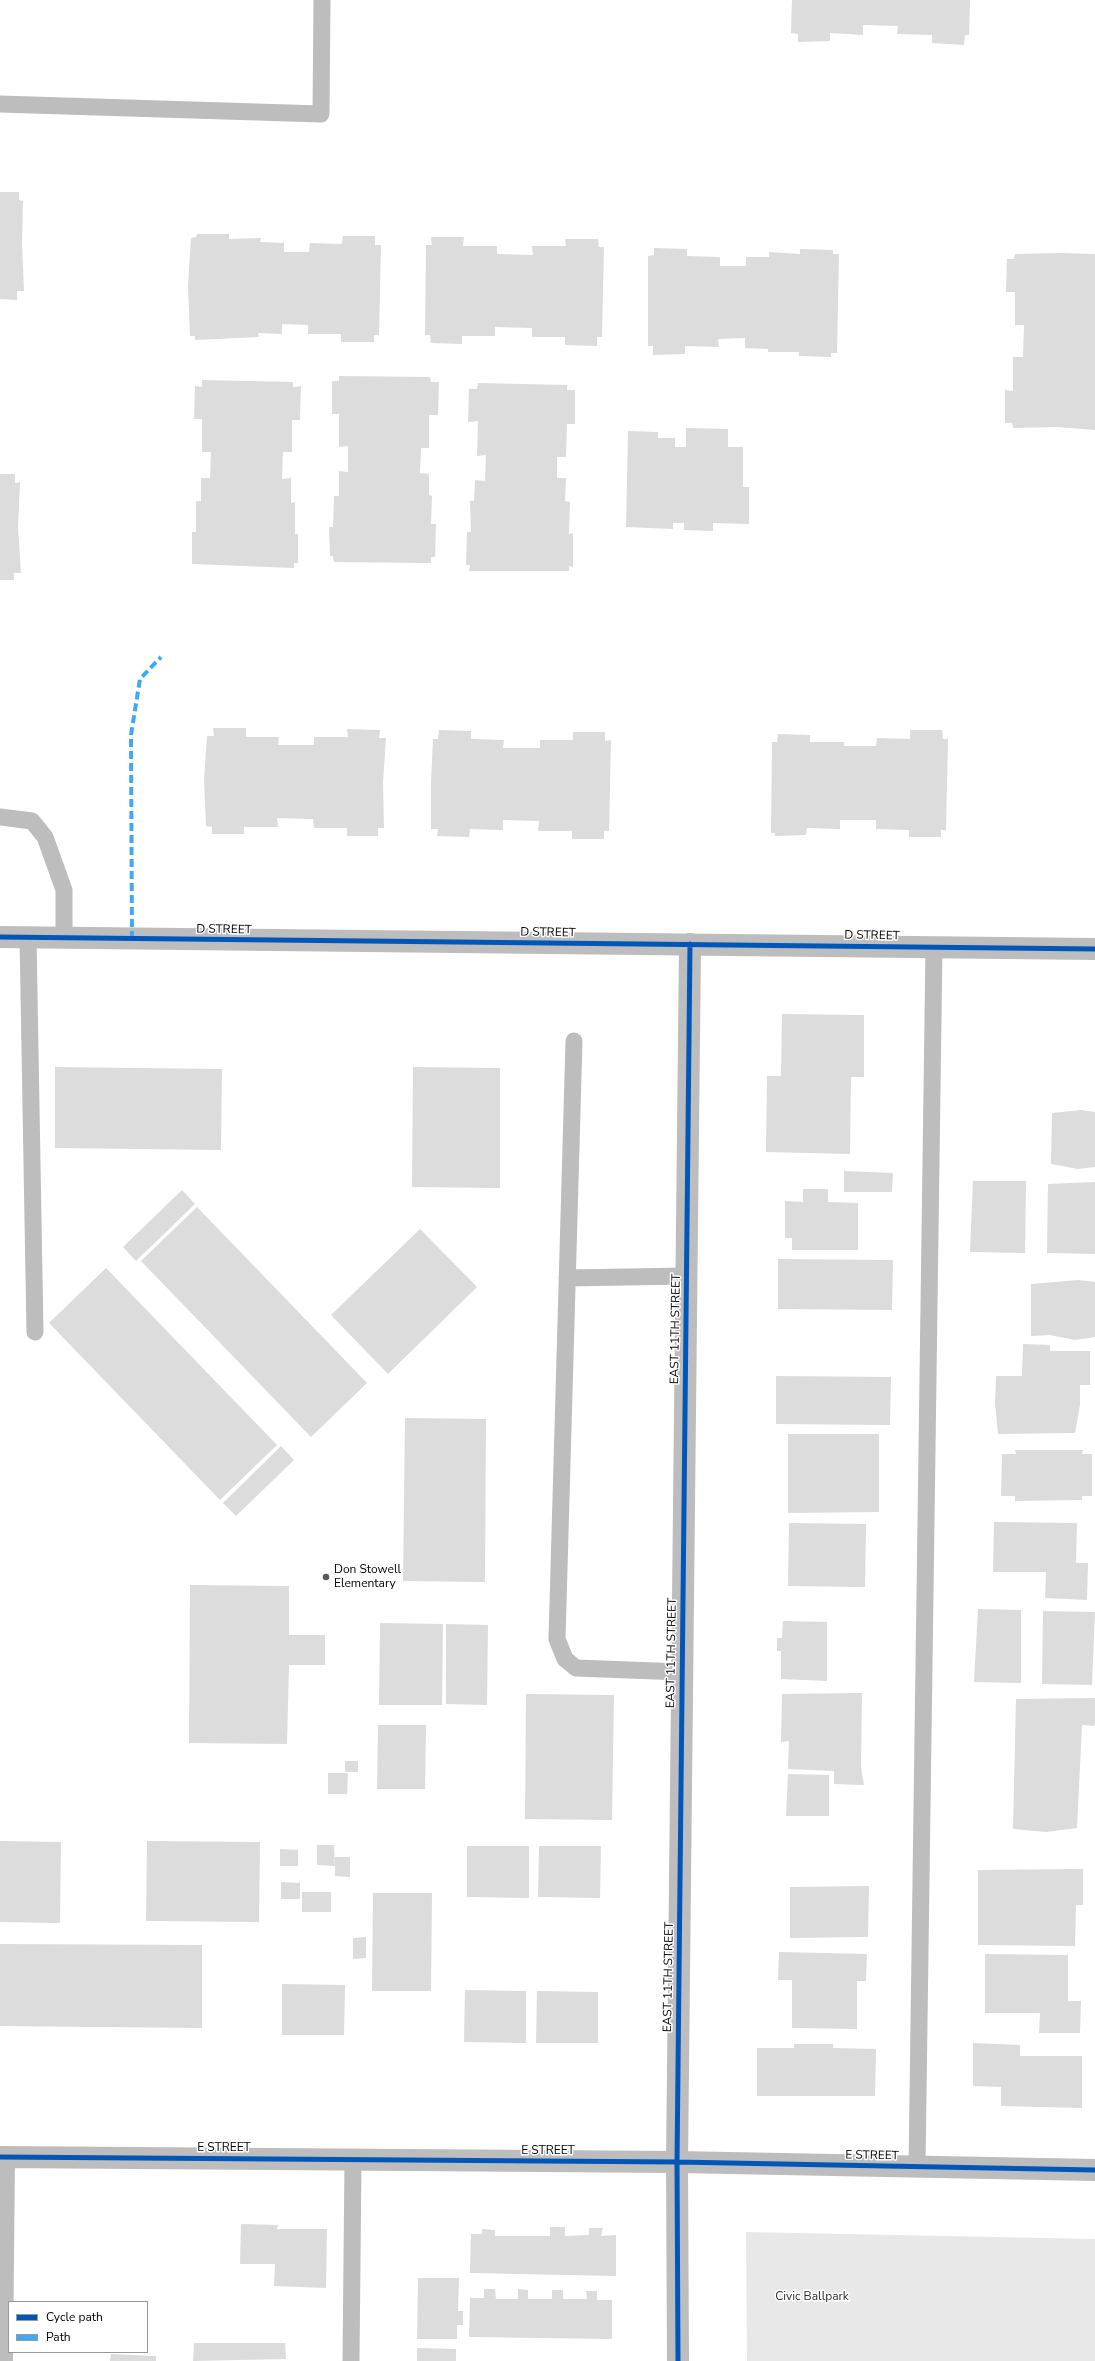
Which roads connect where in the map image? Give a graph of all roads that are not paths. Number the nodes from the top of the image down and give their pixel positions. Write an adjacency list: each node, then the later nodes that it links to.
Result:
1 (322, 0): 2 (lane)
2 (0, 104)
3 (0, 817): 6 (lane)
4 (0, 937): 5 (street, D STREET)
5 (28, 937): 6 (street, D STREET); 13 (lane)
6 (64, 938): 7 (street, D STREET)
7 (690, 944): 8 (street, D STREET); 11 (street, EAST 11TH STREET)
8 (934, 947): 9 (street, D STREET); 18 (lane)
9 (1095, 949)
10 (574, 1041): 12 (lane)
11 (686, 1276): 12 (lane); 14 (street, EAST 11TH STREET)
12 (567, 1278): 14 (lane)
13 (35, 1332)
14 (682, 1672): 17 (street, EAST 11TH STREET)
15 (2, 2157): 16 (street, E STREET); 20 (street)
16 (353, 2159): 17 (street, E STREET); 21 (lane)
17 (677, 2162): 18 (street, E STREET); 22 (street, EAST 11TH STREET)
18 (917, 2167): 19 (street, E STREET)
19 (1095, 2170)
20 (2, 2361)
21 (351, 2361)
22 (678, 2361)

